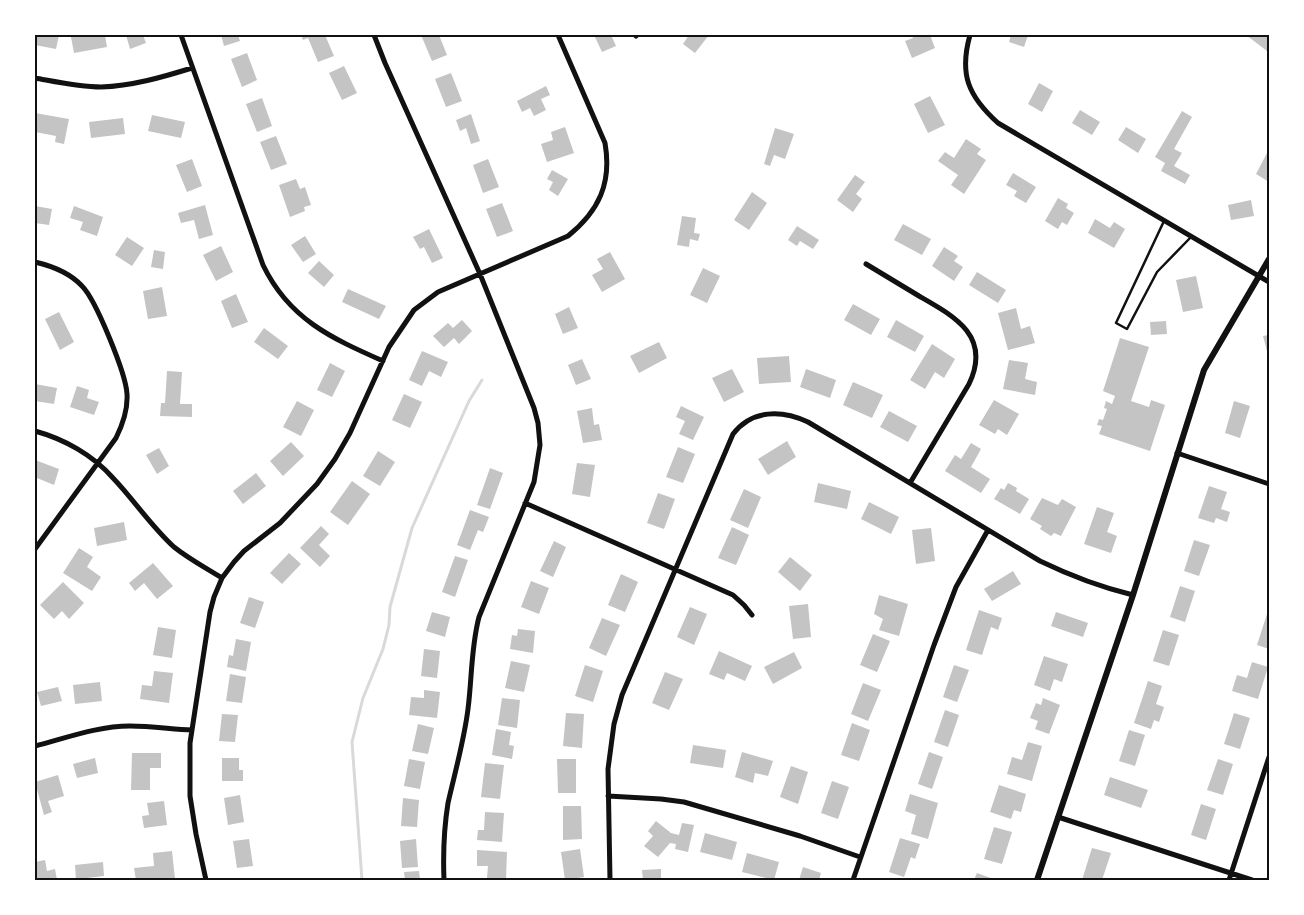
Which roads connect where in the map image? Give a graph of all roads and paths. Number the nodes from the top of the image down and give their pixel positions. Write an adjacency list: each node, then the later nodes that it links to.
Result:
1 (181, 35): 5 (street)
2 (374, 35): 12 (street)
3 (558, 35): 12 (street)
4 (970, 35): 7 (street)
5 (192, 68): 6 (street); 15 (street)
6 (35, 78)
7 (1164, 221): 8 (street); 8 (lane)
8 (1191, 236): 13 (street)
9 (1269, 259): 13 (street)
10 (35, 262): 18 (street)
11 (866, 264): 19 (street)
12 (480, 274): 15 (street); 21 (street)
13 (1258, 276): 14 (street); 17 (street)
14 (1269, 282)
15 (383, 361): 25 (street)
16 (35, 431): 18 (street)
17 (1177, 453): 20 (street); 26 (street)
18 (98, 464): 23 (street); 25 (street)
19 (910, 483): 22 (street); 24 (street)
20 (1269, 484)
21 (525, 503): 24 (street); 36 (street)
22 (988, 530): 26 (street); 33 (street)
23 (35, 550)
24 (675, 570): 27 (street); 31 (street)
25 (222, 578): 28 (street)
26 (1133, 596): 32 (street)
27 (752, 615)
28 (192, 730): 29 (street); 35 (street)
29 (35, 746)
30 (1269, 757): 34 (street)
31 (608, 796): 33 (street); 37 (street)
32 (1058, 817): 34 (street); 39 (street)
33 (860, 857): 38 (street)
34 (1231, 874): 40 (street); 41 (street)
35 (206, 880)
36 (444, 880)
37 (610, 880)
38 (853, 880)
39 (1037, 880)
40 (1229, 880)
41 (1252, 880)

